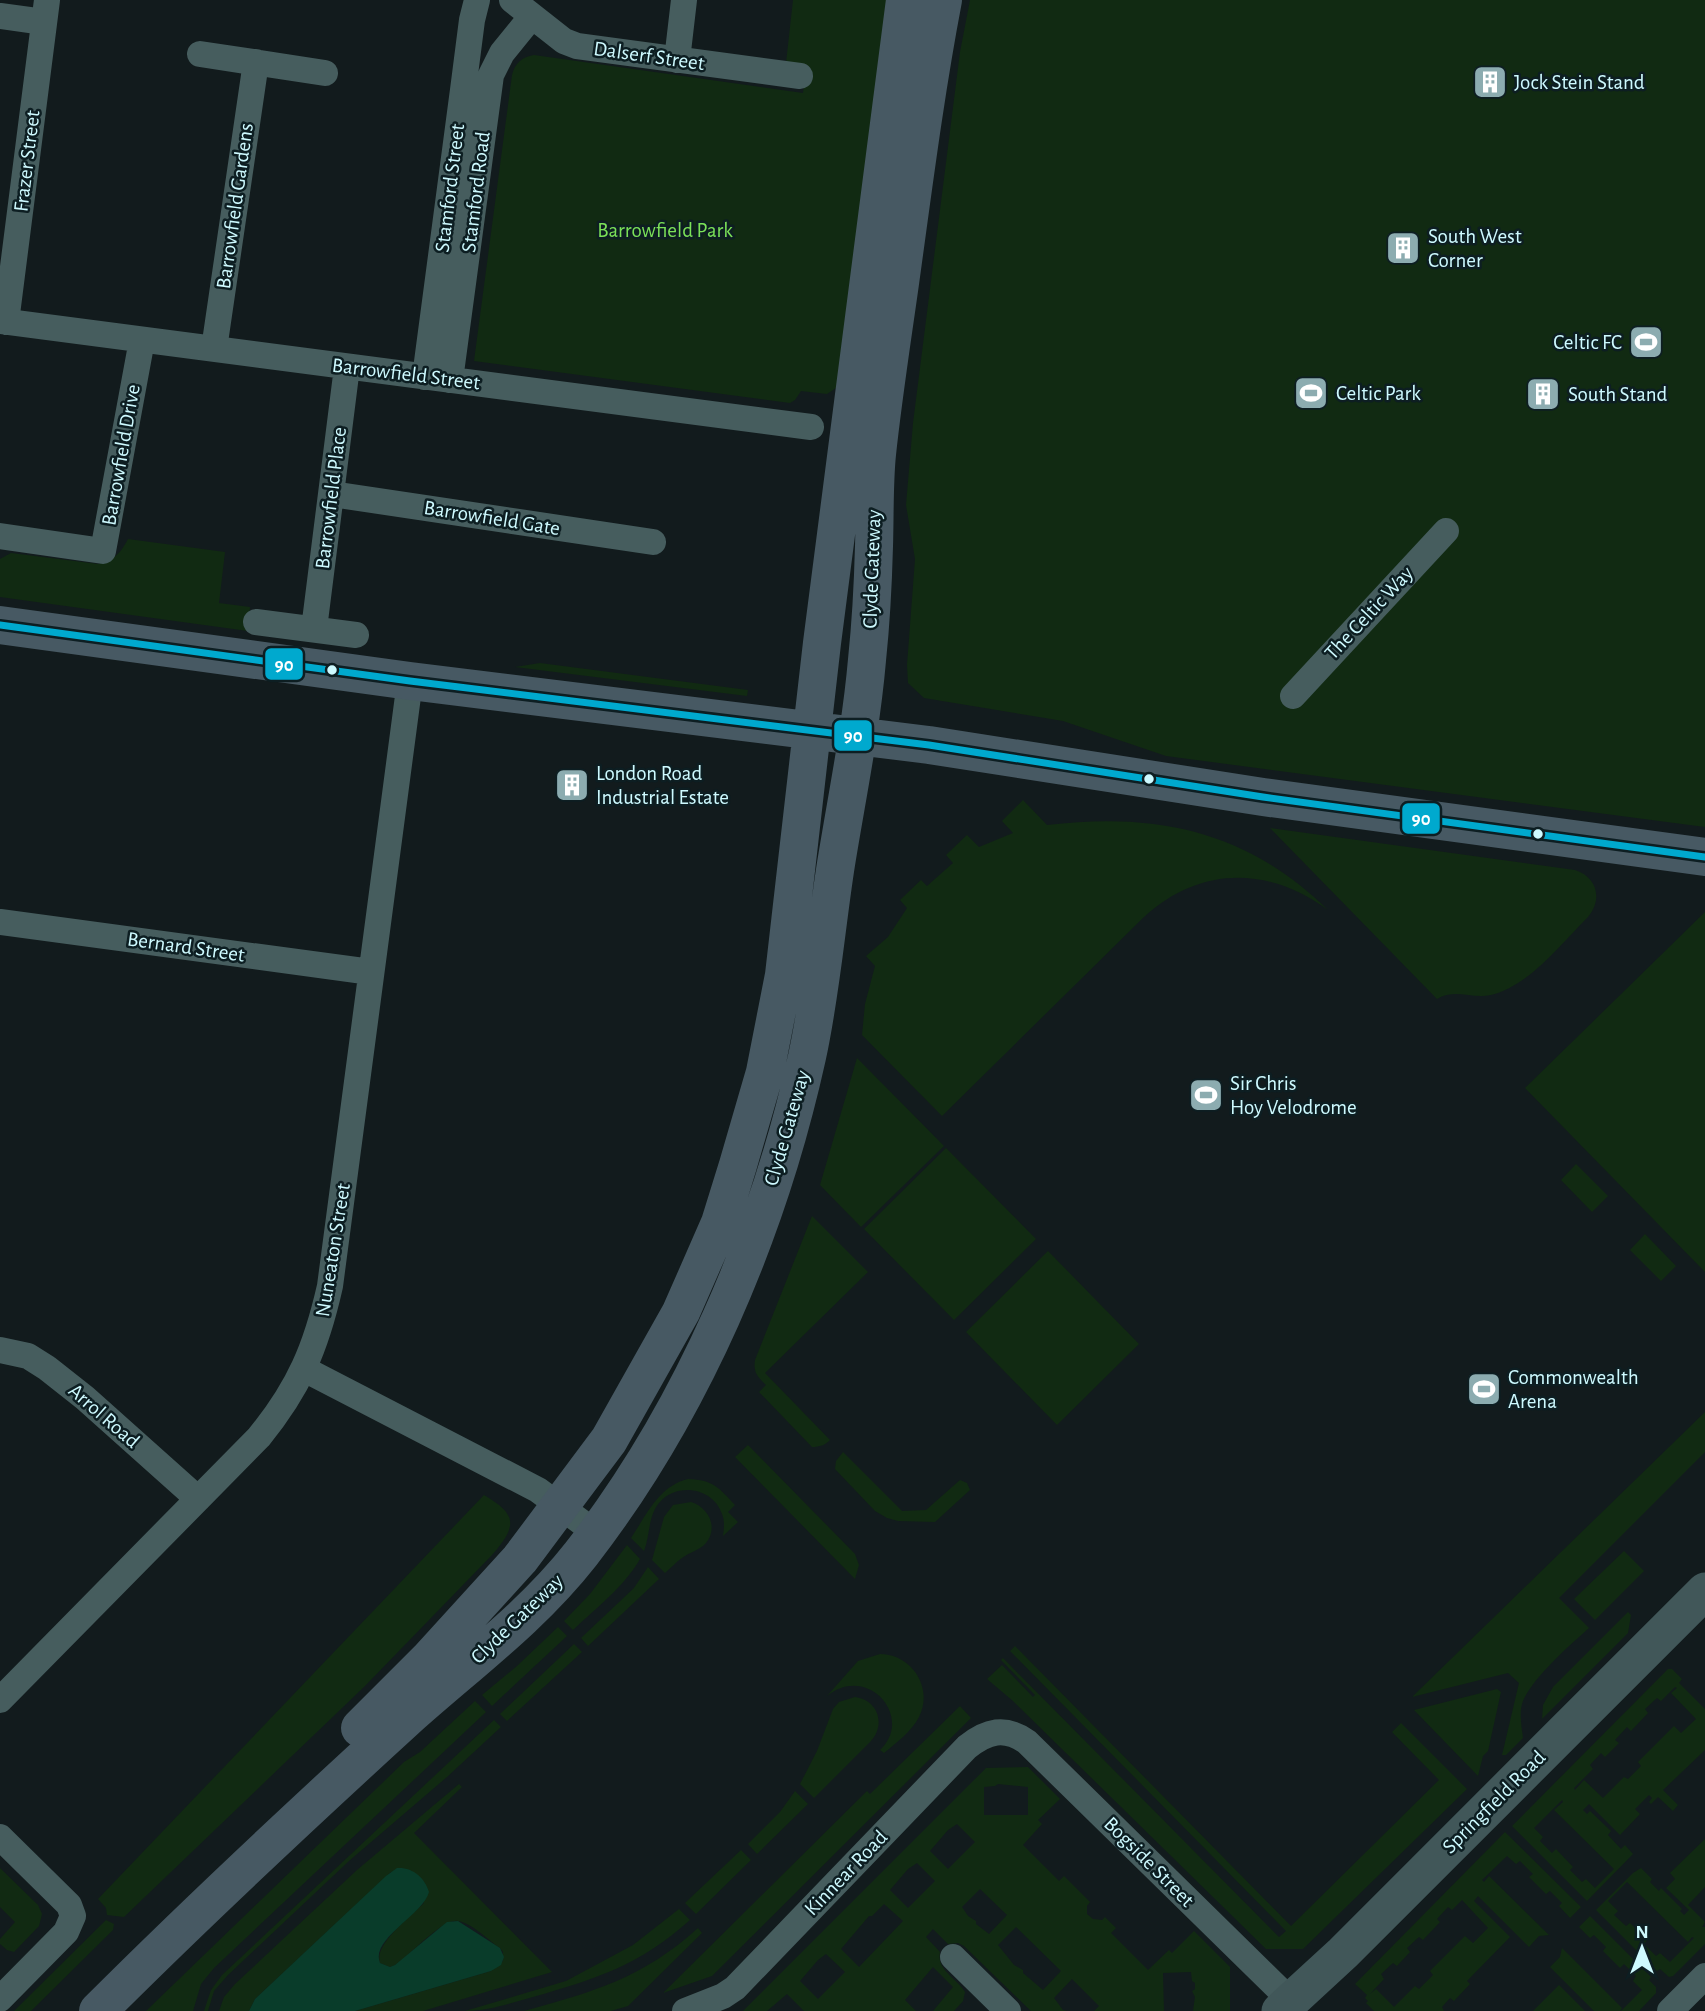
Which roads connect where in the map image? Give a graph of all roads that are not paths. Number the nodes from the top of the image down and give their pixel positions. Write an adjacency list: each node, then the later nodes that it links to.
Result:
1 (477, 0): 17 (street, Stamford Street)
2 (684, 0): 9 (street)
3 (905, 0): 29 (main road, Clyde Gateway)
4 (943, 0): 30 (main road, Clyde Gateway)
5 (522, 8): 9 (street, Dalserf Street); 17 (street, Stamford Road)
6 (46, 11): 7 (street); 13 (street, Frazer Street)
7 (0, 16)
8 (200, 54): 10 (street)
9 (677, 61): 12 (street, Dalserf Street)
10 (256, 62): 11 (street); 15 (street, Barrowfield Gardens)
11 (325, 73)
12 (800, 76)
13 (3, 322): 14 (street, Barrowfield Street)
14 (142, 340): 15 (street, Barrowfield Street); 21 (street, Barrowfield Drive)
15 (214, 349): 16 (street, Barrowfield Street)
16 (347, 366): 17 (street, Barrowfield Street); 19 (street, Barrowfield Place)
17 (437, 378): 18 (street, Barrowfield Street)
18 (811, 427)
19 (332, 494): 22 (street, Barrowfield Gate); 25 (street, Barrowfield Place)
20 (1446, 531): 28 (street, The Celtic Way)
21 (0, 536)
22 (653, 542)
23 (256, 622): 25 (street)
24 (0, 625): 27 (main road)
25 (314, 629): 26 (street)
26 (356, 635)
27 (410, 681): 29 (main road); 33 (street, Nuneaton Street)
28 (1293, 696)
29 (813, 731): 30 (main road); 37 (main road, Clyde Gateway)
30 (858, 737): 31 (main road); 38 (main road, Clyde Gateway)
31 (1705, 857)
32 (0, 922): 33 (street, Bernard Street)
33 (371, 972): 35 (street, Nuneaton Street)
34 (0, 1350): 36 (street, Arrol Road)
35 (304, 1369): 36 (street, Nuneaton Street); 37 (street)
36 (198, 1499): 40 (street, Nuneaton Street)
37 (562, 1505): 38 (street); 48 (main road, Clyde Gateway)
38 (596, 1533): 49 (main road, Clyde Gateway)
39 (1705, 1591): 47 (street, Springfield Road)
40 (0, 1700)
41 (1002, 1731): 47 (street, Bogside Street); 50 (street, Kinnear Road)
42 (0, 1837): 45 (street)
43 (953, 1957): 46 (street)
44 (1705, 1976): 51 (street)
45 (0, 1999)
46 (992, 2005)
47 (1285, 2006)
48 (70, 2011)
49 (98, 2011)
50 (685, 2011)
51 (1671, 2011)

